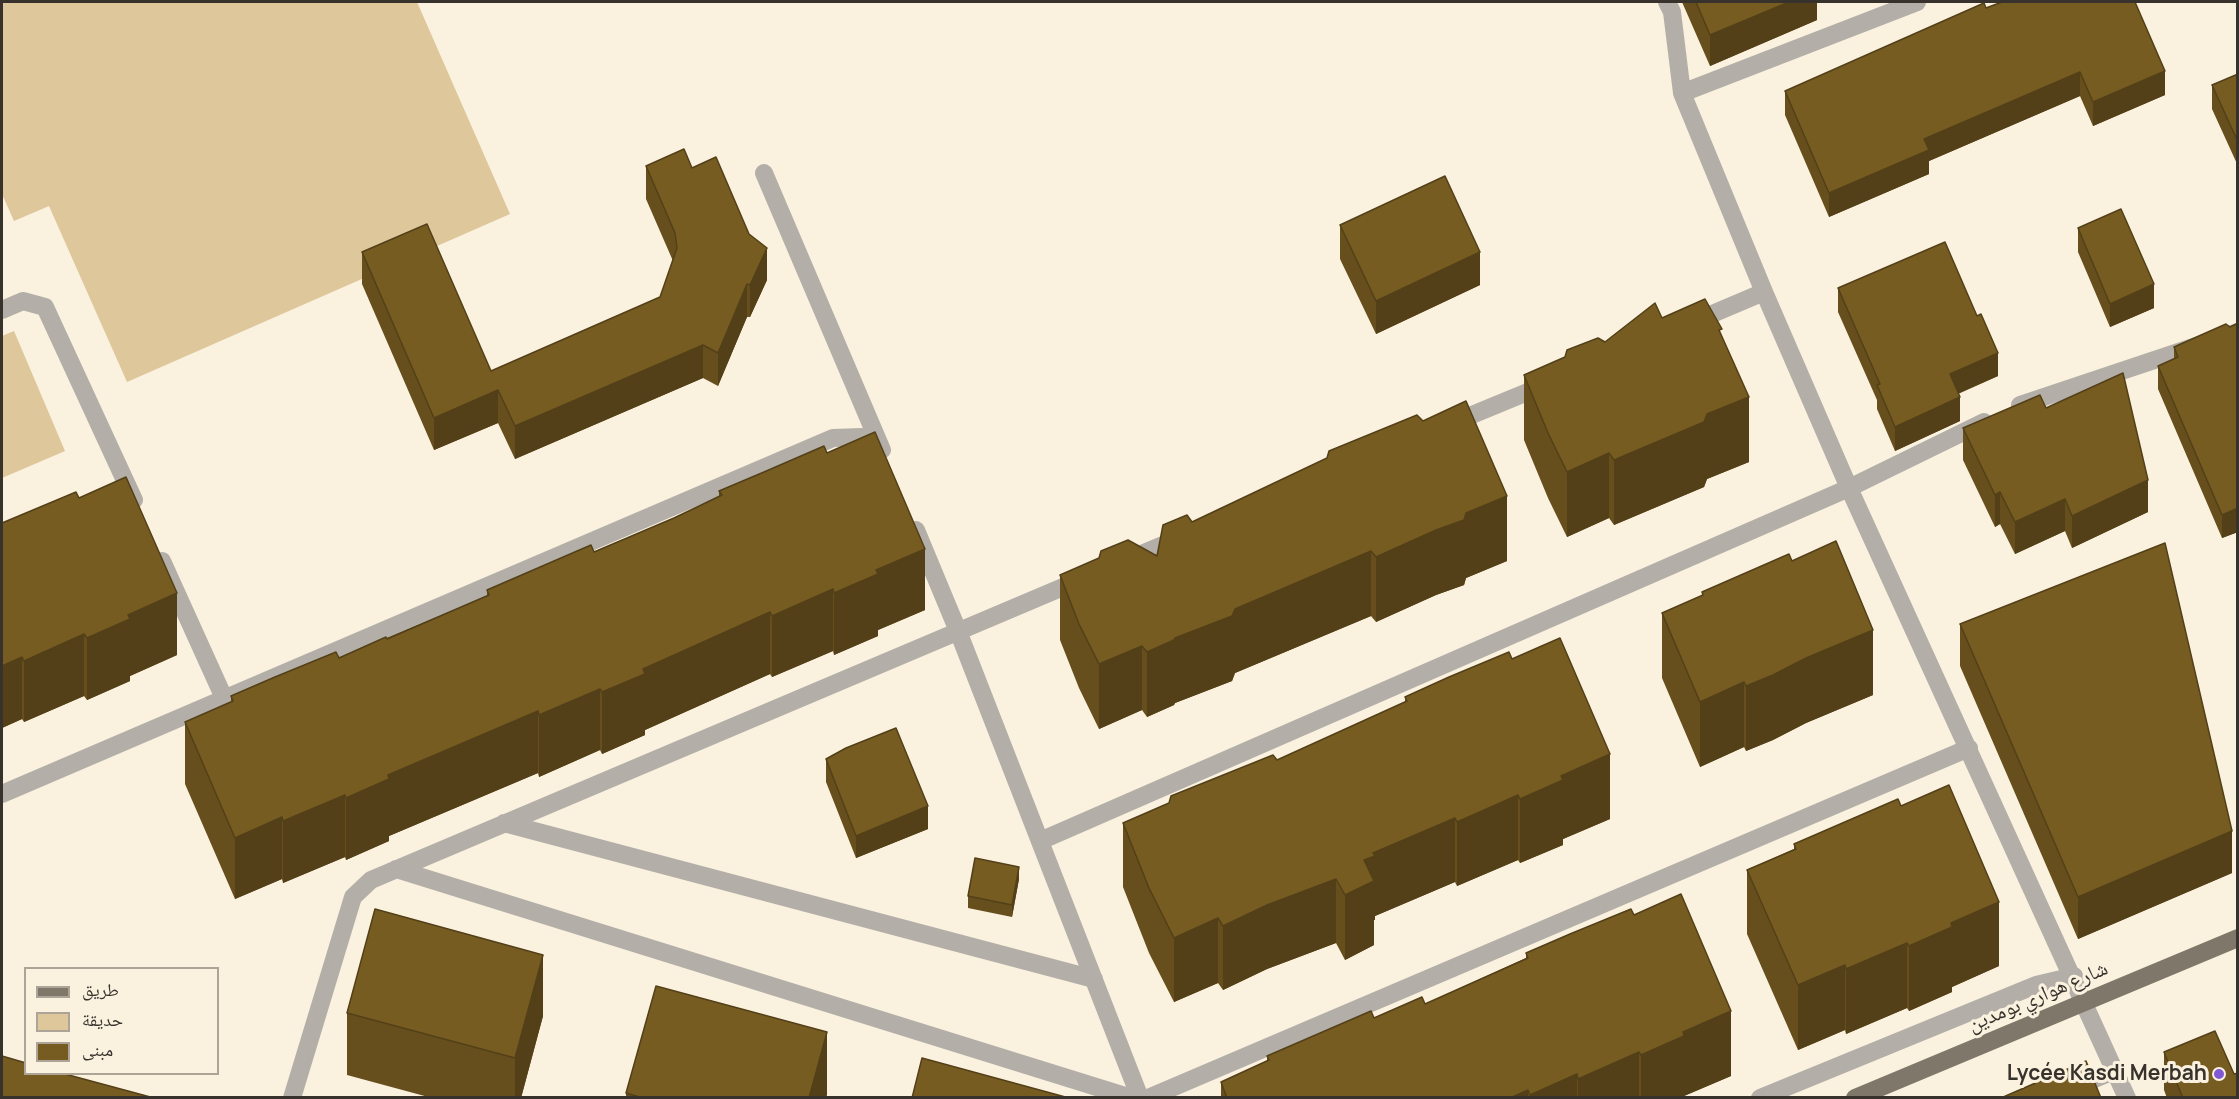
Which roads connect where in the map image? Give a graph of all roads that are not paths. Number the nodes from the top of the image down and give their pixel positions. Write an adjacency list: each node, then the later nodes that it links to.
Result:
1 (1667, 2): 3 (street)
2 (1917, 2): 3 (street)
3 (1682, 93): 5 (street)
4 (764, 173): 19 (street)
5 (1764, 292): 7 (street); 12 (street)
6 (2, 310): 11 (street)
7 (1676, 329)
8 (2238, 332): 12 (street)
9 (1565, 376): 10 (street)
10 (1433, 432)
11 (128, 486): 13 (street); 15 (street)
12 (1849, 488): 20 (street); 23 (street)
13 (107, 494)
14 (909, 515): 18 (street)
15 (142, 518)
16 (1201, 529): 18 (street)
17 (157, 549): 19 (street)
18 (958, 631): 22 (street); 23 (street)
19 (224, 698): 21 (street)
20 (1969, 748): 26 (street); 33 (street)
21 (2, 794)
22 (504, 823): 24 (street); 27 (street)
23 (1040, 841): 27 (street)
24 (396, 869): 30 (street); 31 (street)
25 (2238, 938): 28 (main road, شارع هواري بومدين)
26 (2074, 976): 28 (street); 34 (street)
27 (1094, 979): 32 (street)
28 (2085, 1002): 29 (street); 35 (main road, شارع هواري بومدين)
29 (2116, 1070): 36 (street); 37 (street)
30 (292, 1098)
31 (1132, 1098)
32 (1140, 1098)
33 (1148, 1098)
34 (1760, 1098)
35 (1855, 1098)
36 (2049, 1098)
37 (2127, 1098)

